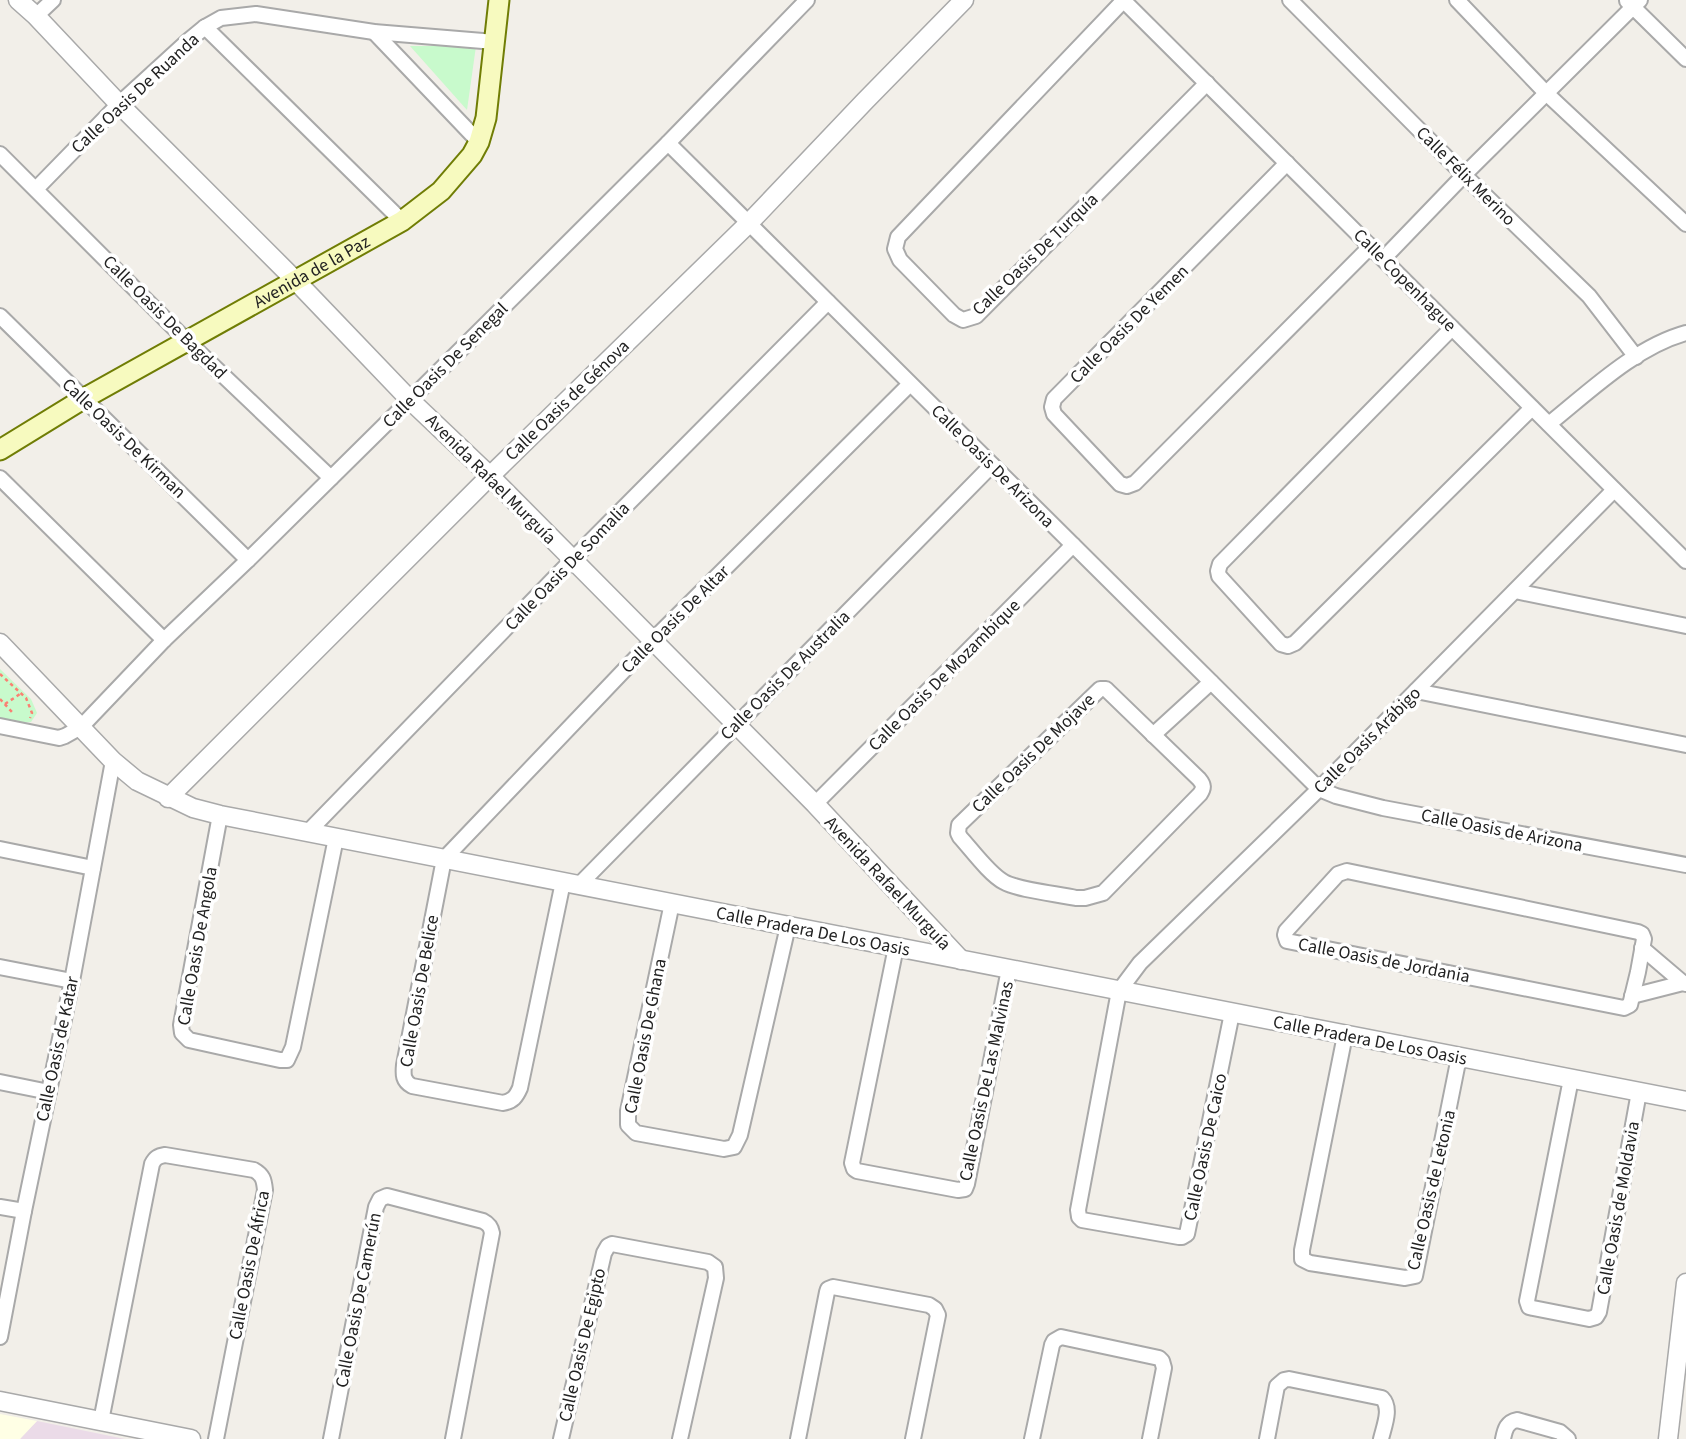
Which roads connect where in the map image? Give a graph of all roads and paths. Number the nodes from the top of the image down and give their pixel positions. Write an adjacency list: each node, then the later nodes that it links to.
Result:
1 (18, 0): 9 (street, Avenida Rafael Murguía)
2 (499, 0): 12 (main road, Avenida de la Paz)
3 (807, 0): 18 (street, Calle Oasis De Senegal)
4 (964, 0): 24 (street, Calle Oasis de Génova)
5 (1124, 0): 14 (street, Calle Copenhague); 14 (street, Calle Oasis De Turquía)
6 (1290, 0): 21 (street, Calle Félix Merino)
7 (1457, 0): 15 (street)
8 (1633, 2): 13 (street); 15 (street)
9 (46, 5): 16 (street, Avenida Rafael Murguía)
10 (205, 27): 11 (street, Calle Oasis De Ruanda); 16 (street, Calle Oasis De Ruanda); 23 (street)
11 (374, 32): 12 (street, Calle Oasis De Ruanda); 17 (street)
12 (495, 42): 17 (main road, Avenida de la Paz)
13 (1686, 59)
14 (1206, 83): 20 (street, Calle Copenhague)
15 (1546, 93): 21 (street); 25 (street)
16 (119, 104): 22 (street, Calle Oasis De Ruanda); 28 (street, Avenida Rafael Murguía)
17 (480, 142): 23 (main road, Avenida de la Paz)
18 (668, 143): 24 (street, Calle Oasis De Arizona); 37 (street, Calle Oasis De Senegal)
19 (0, 154): 22 (street, Calle Oasis De Bagdad)
20 (1287, 163): 26 (street, Calle Copenhague); 26 (street, Calle Oasis De Yemen)
21 (1464, 175): 27 (street); 34 (street, Calle Félix Merino)
22 (36, 189): 33 (street, Calle Oasis De Bagdad)
23 (402, 221): 28 (main road, Avenida de la Paz)
24 (749, 223): 29 (street, Calle Oasis De Arizona); 42 (street, Calle Oasis de Génova)
25 (1686, 224)
26 (1371, 246): 27 (street, Calle Copenhague)
27 (1384, 258): 31 (street, Calle Copenhague)
28 (296, 281): 33 (main road, Avenida de la Paz); 37 (street, Avenida Rafael Murguía)
29 (828, 302): 35 (street, Calle Oasis De Arizona); 48 (street, Calle Oasis De Somalia)
30 (0, 316): 36 (street, Calle Oasis De Kirman)
31 (1452, 328): 38 (street, Calle Copenhague); 38 (street)
32 (1686, 333): 34 (street)
33 (188, 342): 36 (main road, Avenida de la Paz); 44 (street, Calle Oasis De Bagdad)
34 (1636, 357): 39 (street)
35 (910, 384): 41 (street, Calle Oasis De Arizona); 53 (street, Calle Oasis De Altar)
36 (83, 399): 40 (main road, Avenida de la Paz); 47 (street, Calle Oasis De Kirman)
37 (410, 400): 42 (street, Avenida Rafael Murguía); 44 (street, Calle Oasis De Senegal)
38 (1532, 408): 39 (street, Calle Copenhague)
39 (1549, 424): 45 (street, Calle Copenhague)
40 (0, 450)
41 (992, 465): 46 (street, Calle Oasis De Arizona); 61 (street, Calle Oasis De Australia)
42 (490, 476): 48 (street, Avenida Rafael Murguía); 68 (street, Calle Oasis de Génova)
43 (0, 478): 52 (street)
44 (331, 478): 47 (street, Calle Oasis De Senegal)
45 (1615, 490): 49 (street, Calle Copenhague); 50 (street, Calle Oasis Arábigo)
46 (1073, 545): 56 (street, Calle Oasis De Arizona); 69 (street, Calle Oasis De Mozambique)
47 (248, 560): 52 (street, Calle Oasis De Senegal)
48 (572, 560): 53 (street, Avenida Rafael Murguía); 71 (street, Calle Oasis De Somalia)
49 (1686, 561)
50 (1515, 591): 51 (street); 57 (street, Calle Oasis Arábigo)
51 (1686, 626)
52 (164, 640): 63 (street, Calle Oasis De Senegal)
53 (652, 641): 61 (street, Avenida Rafael Murguía); 74 (street, Calle Oasis De Altar)
54 (0, 643): 63 (street, Calle Pradera De Los Oasis)
55 (0, 674): 58 (path)
56 (1212, 682): 64 (street); 67 (street, Calle Oasis De Arizona)
57 (1416, 691): 65 (street); 67 (street, Calle Oasis Arábigo)
58 (20, 693): 59 (path); 60 (path)
59 (5, 704)
60 (27, 721)
61 (736, 724): 69 (street, Avenida Rafael Murguía); 77 (street, Calle Oasis De Australia)
62 (0, 726): 63 (street)
63 (81, 727): 66 (street, Calle Pradera De Los Oasis)
64 (1153, 734): 64 (street, Calle Oasis De Mojave)
65 (1686, 745)
66 (113, 761): 68 (street, Calle Pradera De Los Oasis); 76 (street, Calle Oasis de Katar)
67 (1319, 789): 75 (street, Calle Oasis de Arizona); 87 (street, Calle Oasis Arábigo)
68 (168, 798): 70 (street, Calle Pradera De Los Oasis)
69 (815, 804): 82 (street, Avenida Rafael Murguía)
70 (220, 816): 71 (street, Calle Pradera De Los Oasis); 72 (street, Calle Oasis De Angola)
71 (308, 832): 72 (street, Calle Pradera De Los Oasis)
72 (336, 838): 74 (street, Calle Pradera De Los Oasis)
73 (0, 849): 76 (street)
74 (444, 859): 77 (street, Calle Pradera De Los Oasis); 77 (street, Calle Oasis De Belice)
75 (1686, 865)
76 (93, 868): 85 (street, Calle Oasis de Katar)
77 (571, 884): 78 (street, Calle Pradera De Los Oasis)
78 (672, 904): 79 (street, Calle Pradera De Los Oasis); 79 (street, Calle Oasis De Ghana)
79 (788, 926): 80 (street, Calle Pradera De Los Oasis)
80 (896, 947): 82 (street, Calle Pradera De Los Oasis); 84 (street, Calle Oasis De Las Malvinas)
81 (1642, 948): 86 (street, Calle Oasis de Jordania); 88 (street); 88 (street, Calle Oasis de Jordania)
82 (961, 960): 84 (street, Calle Pradera De Los Oasis)
83 (0, 967): 85 (street)
84 (1009, 969): 87 (street, Calle Pradera De Los Oasis)
85 (72, 981): 94 (street, Calle Oasis de Katar)
86 (1684, 983): 88 (street, Calle Oasis de Jordania)
87 (1119, 991): 89 (street, Calle Pradera De Los Oasis); 89 (street, Calle Oasis De Caico)
88 (1632, 996)
89 (1232, 1013): 90 (street, Calle Pradera De Los Oasis)
90 (1345, 1035): 91 (street, Calle Pradera De Los Oasis); 91 (street, Calle Oasis de Letonia)
91 (1460, 1057): 92 (street, Calle Pradera De Los Oasis)
92 (1571, 1079): 95 (street, Calle Pradera De Los Oasis); 95 (street, Calle Oasis de Moldavia)
93 (0, 1082): 94 (street)
94 (49, 1092): 98 (street, Calle Oasis de Katar)
95 (1639, 1092): 96 (street, Calle Pradera De Los Oasis)
96 (1686, 1101)
97 (0, 1206): 98 (street)
98 (24, 1211): 100 (street, Calle Oasis de Katar)
99 (1686, 1283): 117 (street)
100 (1, 1327)
101 (0, 1401): 102 (street)
102 (101, 1421): 103 (street); 104 (street, Calle Oasis De África)
103 (191, 1439)
104 (216, 1439)
105 (331, 1439): 106 (street, Calle Oasis De Camerún)
106 (453, 1439)
107 (561, 1439): 108 (street, Calle Oasis De Egipto)
108 (680, 1439)
109 (798, 1439): 110 (street)
110 (913, 1439)
111 (1032, 1439): 112 (street)
112 (1150, 1439)
113 (1267, 1439): 114 (street)
114 (1381, 1439)
115 (1503, 1439): 116 (street)
116 (1568, 1439)
117 (1668, 1439)

